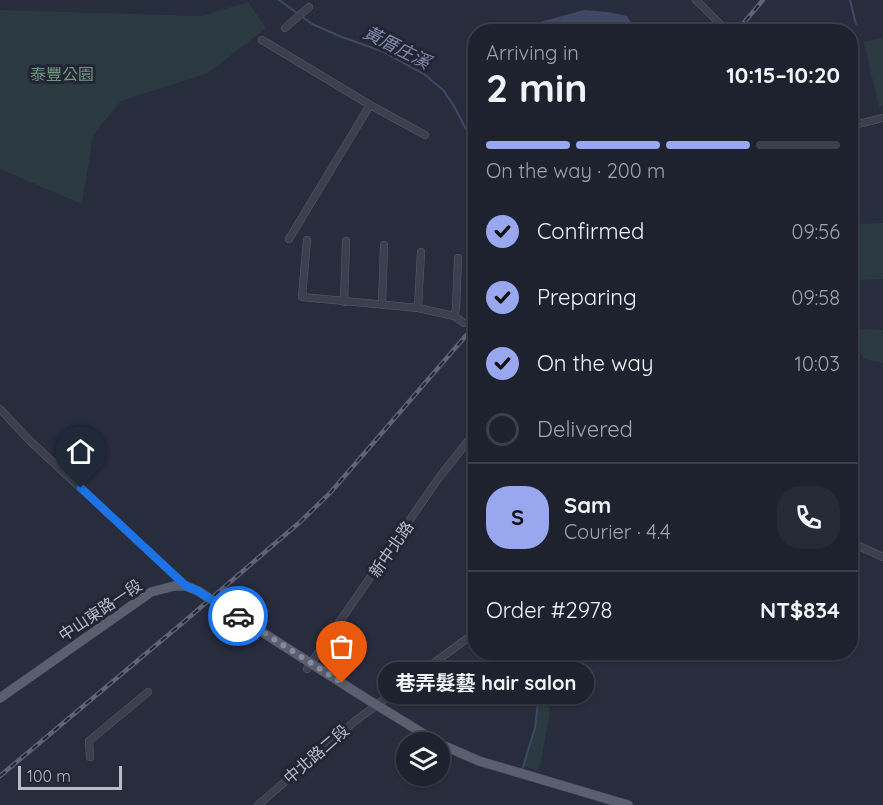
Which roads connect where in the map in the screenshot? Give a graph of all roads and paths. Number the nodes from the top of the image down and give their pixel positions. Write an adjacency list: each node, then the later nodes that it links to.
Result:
1 (696, 0): 3 (street)
2 (309, 7): 4 (street)
3 (720, 24)
4 (285, 28)
5 (262, 40): 6 (street)
6 (370, 105): 9 (street); 10 (street)
7 (883, 117): 8 (street)
8 (858, 124)
9 (425, 135)
10 (289, 238)
11 (307, 240): 16 (street)
12 (346, 241): 16 (street)
13 (384, 245): 17 (street)
14 (421, 252): 18 (street)
15 (459, 258): 19 (street)
16 (344, 302): 17 (street)
17 (382, 305): 18 (street)
18 (418, 308): 19 (street)
19 (454, 316): 20 (street)
20 (464, 323)
21 (0, 409): 25 (street)
22 (468, 440): 27 (street, 新中北路)
23 (858, 546): 24 (street)
24 (883, 558)
25 (186, 586): 29 (main road, 中山東路一段); 30 (main road, bridge)
26 (468, 639): 30 (street, 中北路二段)
27 (307, 669)
28 (148, 692): 33 (street)
29 (0, 698)
30 (377, 706): 31 (main road); 34 (street, 中北路二段)
31 (420, 732)
32 (450, 748): 35 (main road)
33 (90, 757)
34 (258, 805)
35 (628, 805)

